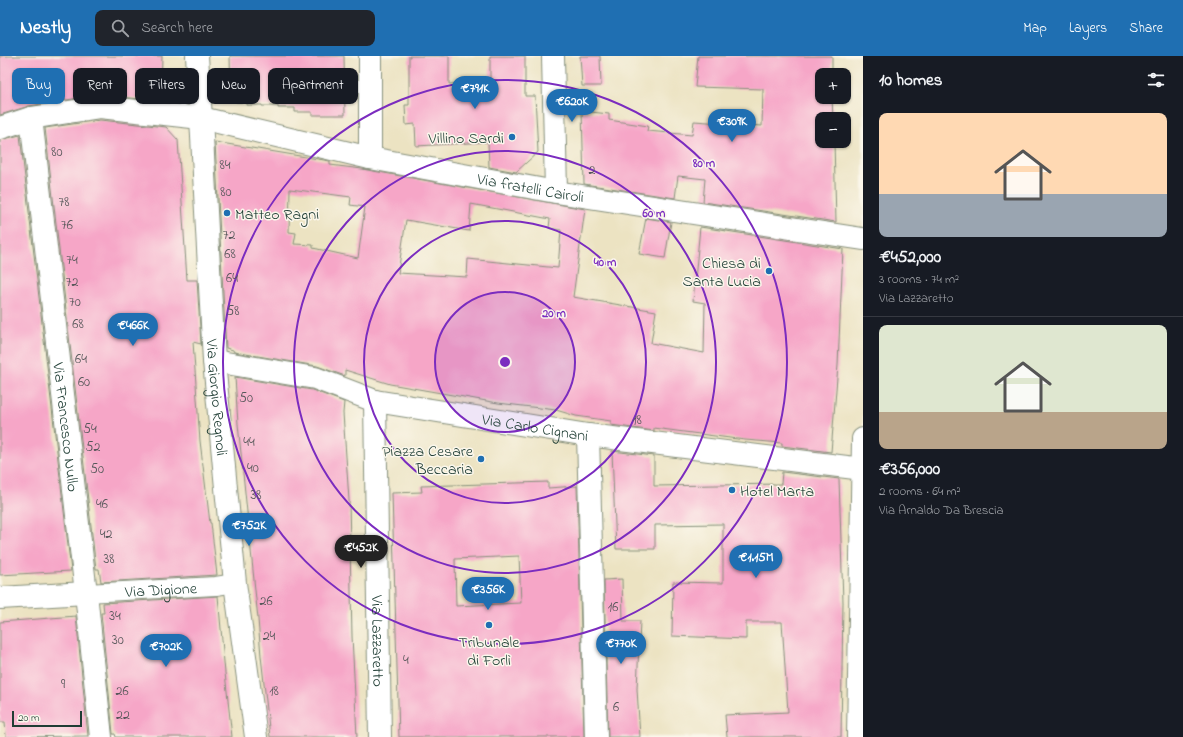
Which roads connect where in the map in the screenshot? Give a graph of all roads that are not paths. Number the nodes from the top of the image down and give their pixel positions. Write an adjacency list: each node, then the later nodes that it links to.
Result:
1 (197, 56): 5 (street, Via Giorgio Regnoli)
2 (370, 56): 7 (street)
3 (553, 56): 8 (street)
4 (31, 118): 5 (street, Via fratelli Cairoli); 6 (street, Via fratelli Cairoli); 16 (street, Via Francesco Nullo)
5 (201, 118): 7 (street, Via fratelli Cairoli); 10 (street, Via Giorgio Regnoli)
6 (0, 128)
7 (370, 158): 8 (street, Via fratelli Cairoli)
8 (556, 192): 9 (street, Via fratelli Cairoli)
9 (863, 239)
10 (214, 361): 11 (street, Via Carlo Cignani); 15 (street, Via Giorgio Regnoli)
11 (375, 402): 12 (street, Via Carlo Cignani); 20 (street, Via Lazzaretto)
12 (588, 436): 14 (street, Via Carlo Cignani); 21 (street)
13 (863, 439): 14 (street)
14 (863, 469): 22 (street)
15 (235, 583): 16 (street, Via Digione); 19 (street, Via Giorgio Regnoli)
16 (86, 593): 17 (street); 18 (street, Via Francesco Nullo)
17 (0, 598)
18 (101, 737)
19 (256, 737)
20 (380, 737)
21 (596, 737)
22 (858, 737)

